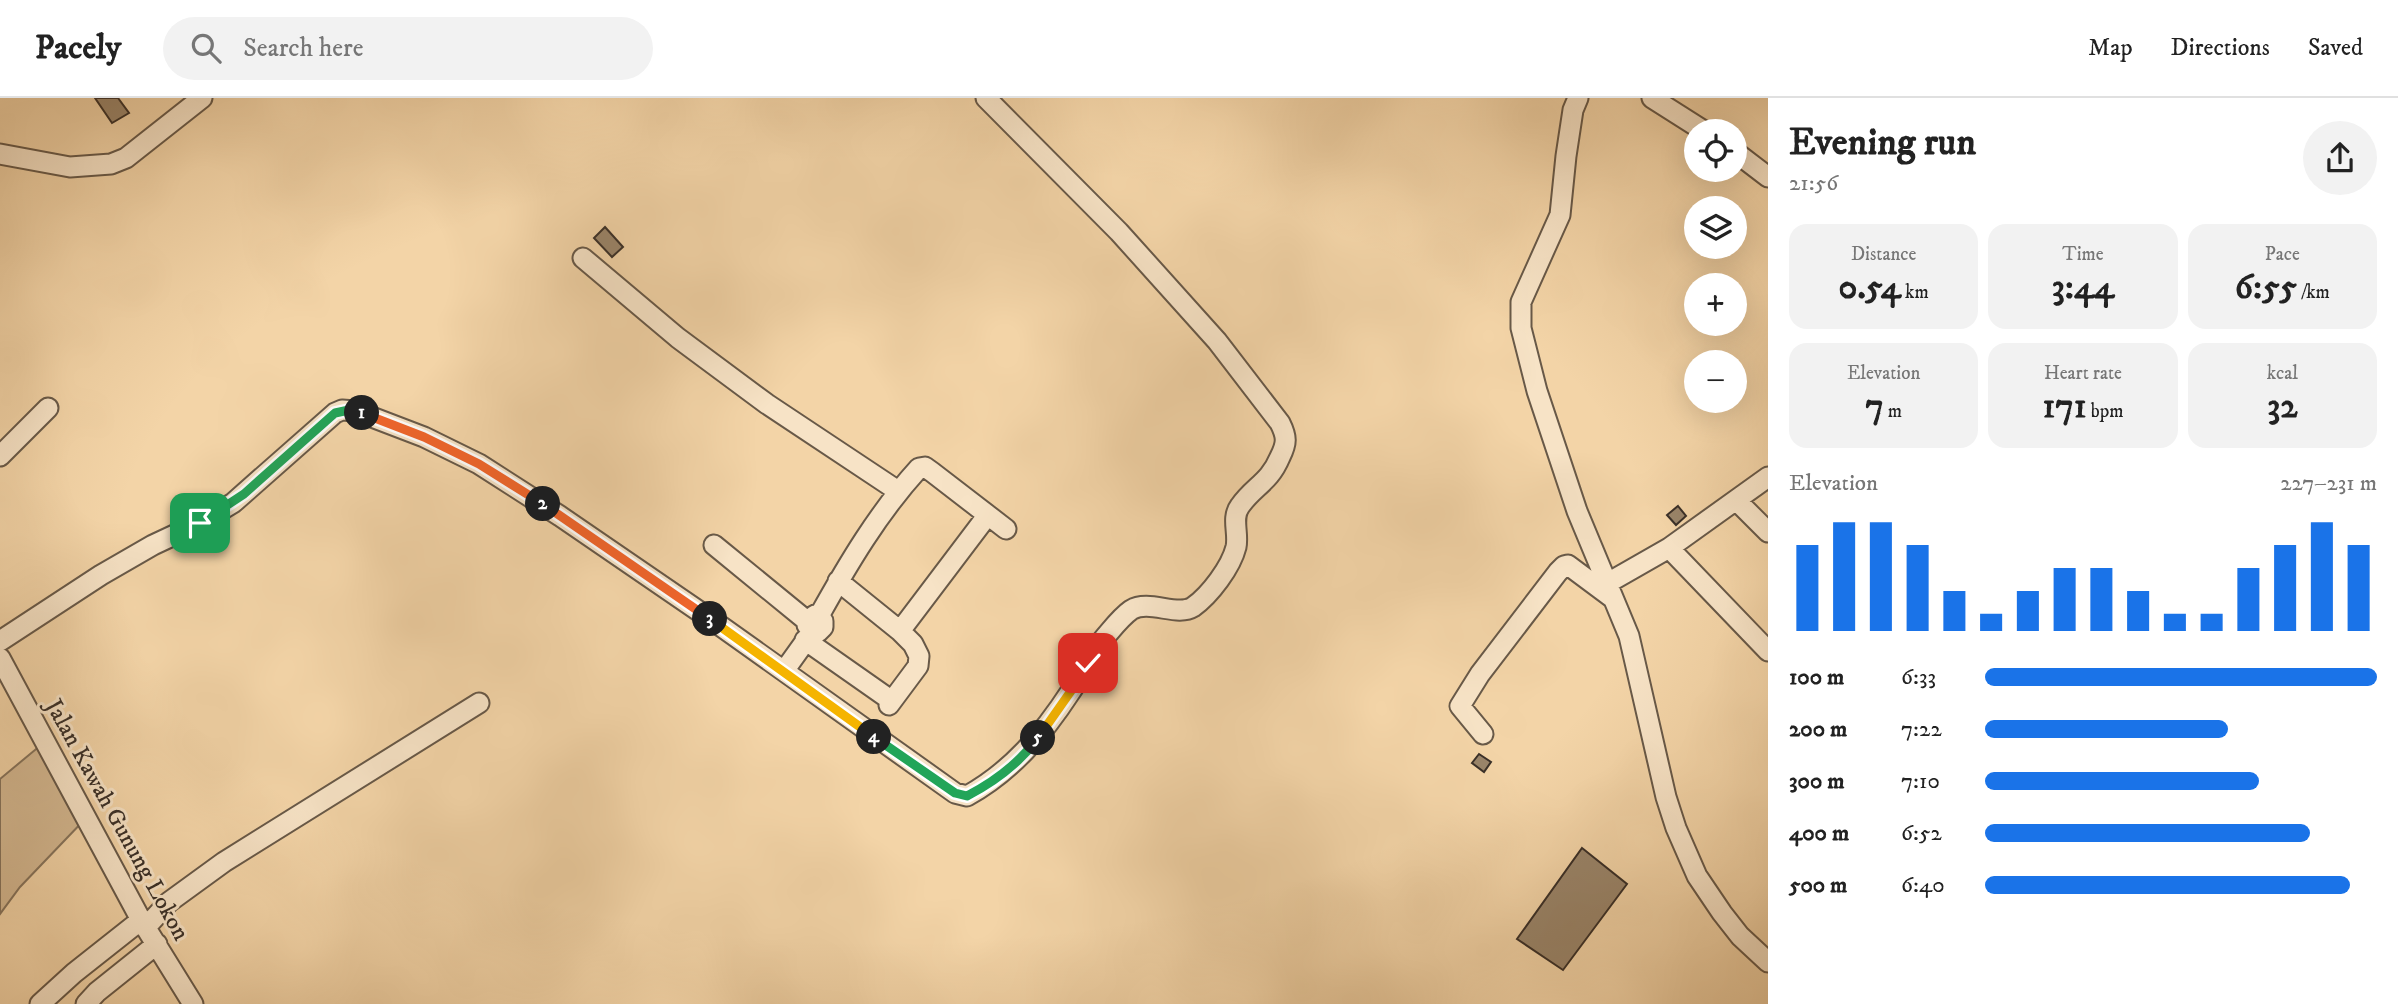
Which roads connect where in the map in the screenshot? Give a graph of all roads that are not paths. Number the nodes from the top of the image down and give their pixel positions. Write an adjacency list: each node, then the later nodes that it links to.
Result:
1 (202, 98): 6 (street)
2 (986, 98): 27 (street)
3 (1578, 98): 21 (street)
4 (1652, 98): 5 (street)
5 (1684, 119)
6 (0, 154)
7 (1747, 161): 8 (street)
8 (1768, 177)
9 (583, 258): 13 (street)
10 (48, 408): 11 (street)
11 (0, 456)
12 (1768, 477): 14 (street)
13 (898, 491): 15 (street); 20 (street)
14 (1736, 500): 17 (street); 19 (street)
15 (987, 516): 16 (street); 23 (street)
16 (1006, 528)
17 (1768, 532)
18 (714, 545): 22 (street)
19 (1669, 548): 21 (street); 25 (street)
20 (838, 581): 22 (street); 23 (street)
21 (1609, 591): 30 (street); 33 (street)
22 (811, 627): 23 (street); 27 (street)
23 (900, 631)
24 (0, 642): 27 (street)
25 (1768, 651)
26 (0, 658): 28 (street, Jalan Kawah Gunung Lokon)
27 (784, 671)
28 (7, 688): 31 (street, Jalan Kawah Gunung Lokon)
29 (479, 703): 31 (street)
30 (1483, 734)
31 (144, 924): 32 (street, Jalan Kawah Gunung Lokon); 34 (street)
32 (156, 944): 35 (street); 36 (street, Jalan Kawah Gunung Lokon)
33 (1768, 962)
34 (40, 1004)
35 (86, 1004)
36 (193, 1004)

